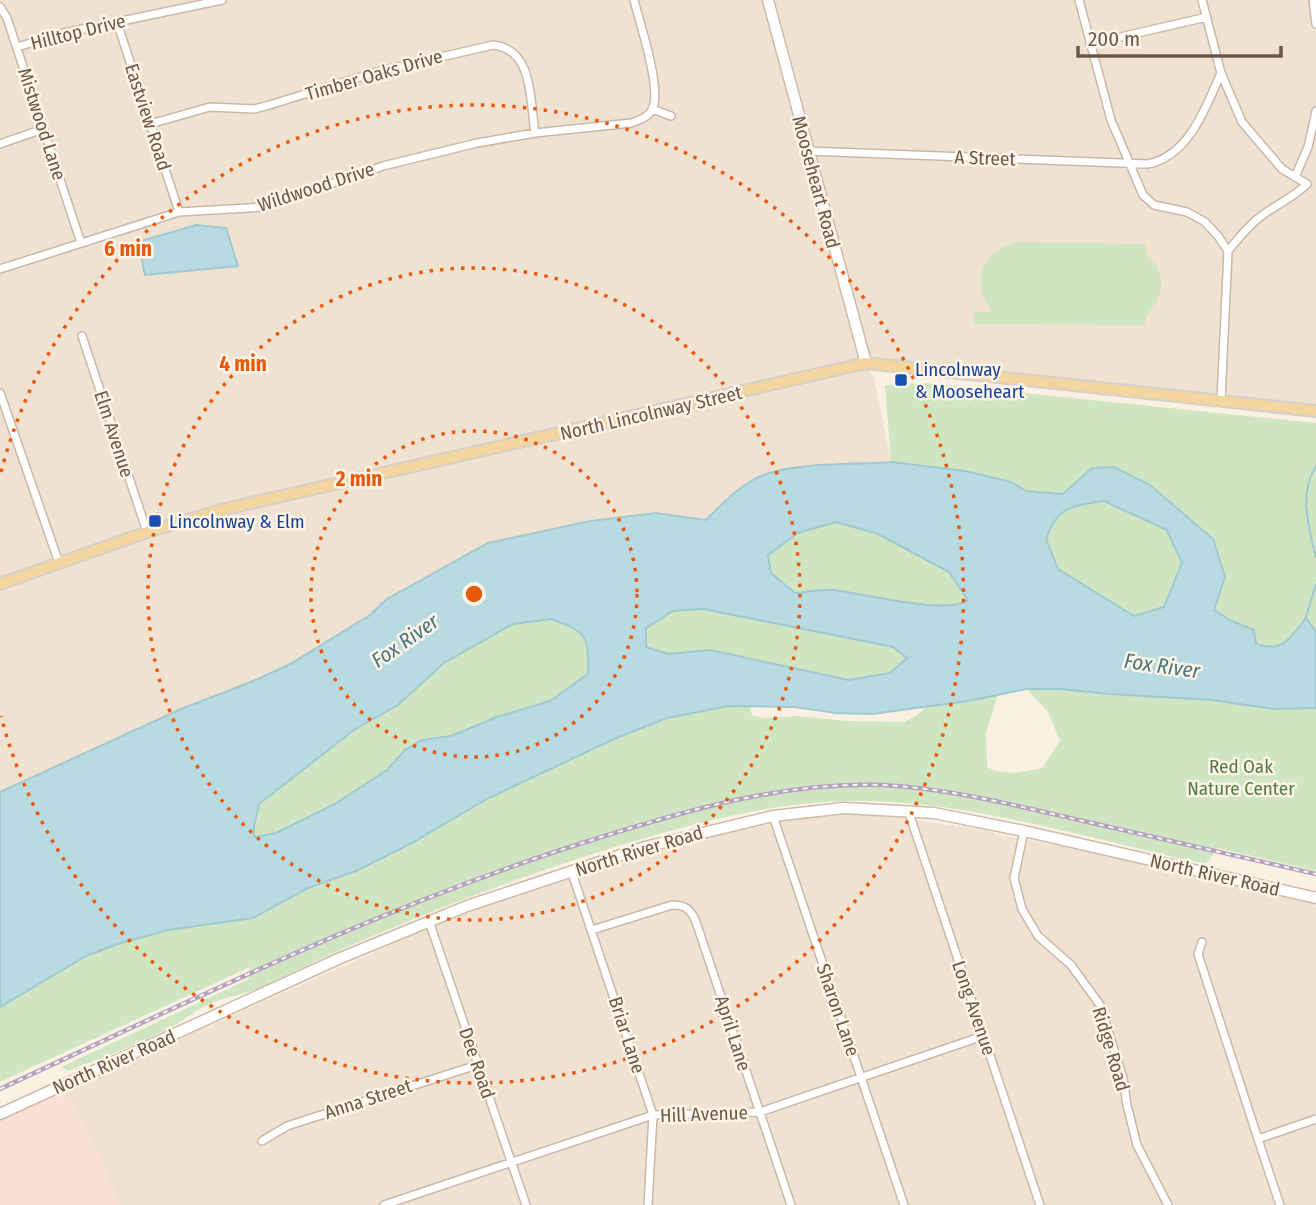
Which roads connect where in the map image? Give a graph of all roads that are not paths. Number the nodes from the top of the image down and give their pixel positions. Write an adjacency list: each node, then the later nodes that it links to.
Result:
1 (222, 0): 9 (street, Hilltop Drive)
2 (634, 0): 14 (street)
3 (768, 0): 21 (main road, Mooseheart Road)
4 (1079, 0): 11 (street)
5 (1202, 0): 8 (street)
6 (1313, 0): 10 (street)
7 (0, 6): 12 (street, Mistwood Lane)
8 (1207, 17): 11 (street); 13 (street)
9 (117, 22): 12 (street, Hilltop Drive); 17 (street, Eastview Road)
10 (1316, 24)
11 (1090, 44): 22 (street)
12 (17, 47): 18 (street, Mistwood Lane)
13 (1221, 73): 22 (street, A Street); 23 (street)
14 (652, 109): 16 (street); 19 (street, Wildwood Drive)
15 (1316, 111): 23 (street)
16 (671, 116)
17 (150, 124): 19 (street, Timber Oaks Drive); 26 (street, Eastview Road)
18 (43, 129): 20 (street); 27 (street, Mistwood Lane)
19 (535, 133): 26 (street, Wildwood Drive)
20 (0, 144)
21 (808, 151): 22 (street, A Street); 31 (main road, Mooseheart Road)
22 (1129, 162): 28 (street)
23 (1295, 177): 25 (street)
24 (1316, 183): 25 (street)
25 (1307, 184): 28 (street)
26 (179, 212): 27 (street, Wildwood Drive)
27 (81, 243): 29 (street, Wildwood Drive)
28 (1228, 251): 33 (street)
29 (0, 269)
30 (82, 336): 35 (street, Elm Avenue)
31 (866, 363): 33 (main road, North Lincolnway Street); 35 (main road, North Lincolnway Street)
32 (0, 393): 36 (street)
33 (1221, 401): 34 (main road, North Lincolnway Street)
34 (1316, 411)
35 (147, 533): 36 (main road, North Lincolnway Street)
36 (59, 564): 37 (main road, North Lincolnway Street)
37 (0, 584)
38 (908, 810): 39 (main road, North River Road); 40 (main road, North River Road); 46 (street, Long Avenue)
39 (773, 816): 41 (main road, North River Road); 48 (street, Sharon Lane)
40 (1024, 831): 42 (main road, North River Road); 62 (street, Ridge Road)
41 (572, 870): 43 (main road, North River Road); 44 (street, Briar Lane)
42 (1316, 898)
43 (429, 921): 47 (street, Dee Road); 50 (main road, North River Road)
44 (592, 930): 49 (street, April Lane); 51 (street, Briar Lane)
45 (1202, 942): 53 (street)
46 (983, 1036): 48 (street, Hill Avenue); 61 (street, Long Avenue)
47 (477, 1065): 54 (street, Anna Street); 55 (street, Dee Road)
48 (861, 1077): 49 (street, Hill Avenue); 60 (street, Sharon Lane)
49 (760, 1112): 51 (street, Hill Avenue); 59 (street, April Lane)
50 (0, 1114)
51 (653, 1115): 55 (street, Hill Avenue); 58 (street, Briar Lane)
52 (1316, 1119): 53 (street)
53 (1258, 1139): 63 (street)
54 (262, 1141)
55 (511, 1162): 56 (street, Hill Avenue); 57 (street, Dee Road)
56 (384, 1205)
57 (526, 1205)
58 (648, 1205)
59 (791, 1205)
60 (904, 1205)
61 (1040, 1205)
62 (1168, 1205)
63 (1280, 1205)

